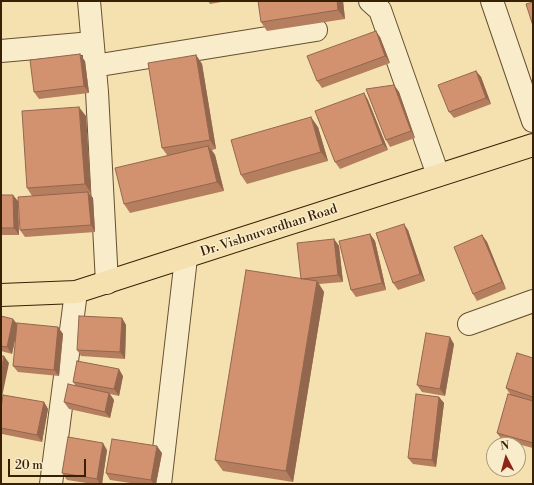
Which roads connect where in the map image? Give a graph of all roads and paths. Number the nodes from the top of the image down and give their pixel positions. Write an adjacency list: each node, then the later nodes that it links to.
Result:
1 (89, 1): 5 (street)
2 (370, 1): 10 (street)
3 (492, 1): 8 (street)
4 (316, 30): 7 (street)
5 (92, 42): 6 (street); 7 (street)
6 (1, 51)
7 (94, 66): 12 (street)
8 (533, 121)
9 (533, 145): 10 (main road, Dr. Vishnuvardhan Road)
10 (438, 175): 11 (main road, Dr. Vishnuvardhan Road)
11 (186, 258): 12 (main road, Dr. Vishnuvardhan Road); 18 (street)
12 (107, 283): 13 (main road, Dr. Vishnuvardhan Road)
13 (76, 292): 14 (main road, Dr. Vishnuvardhan Road); 17 (street)
14 (1, 295)
15 (533, 301): 16 (street)
16 (469, 324)
17 (51, 484)
18 (160, 484)

